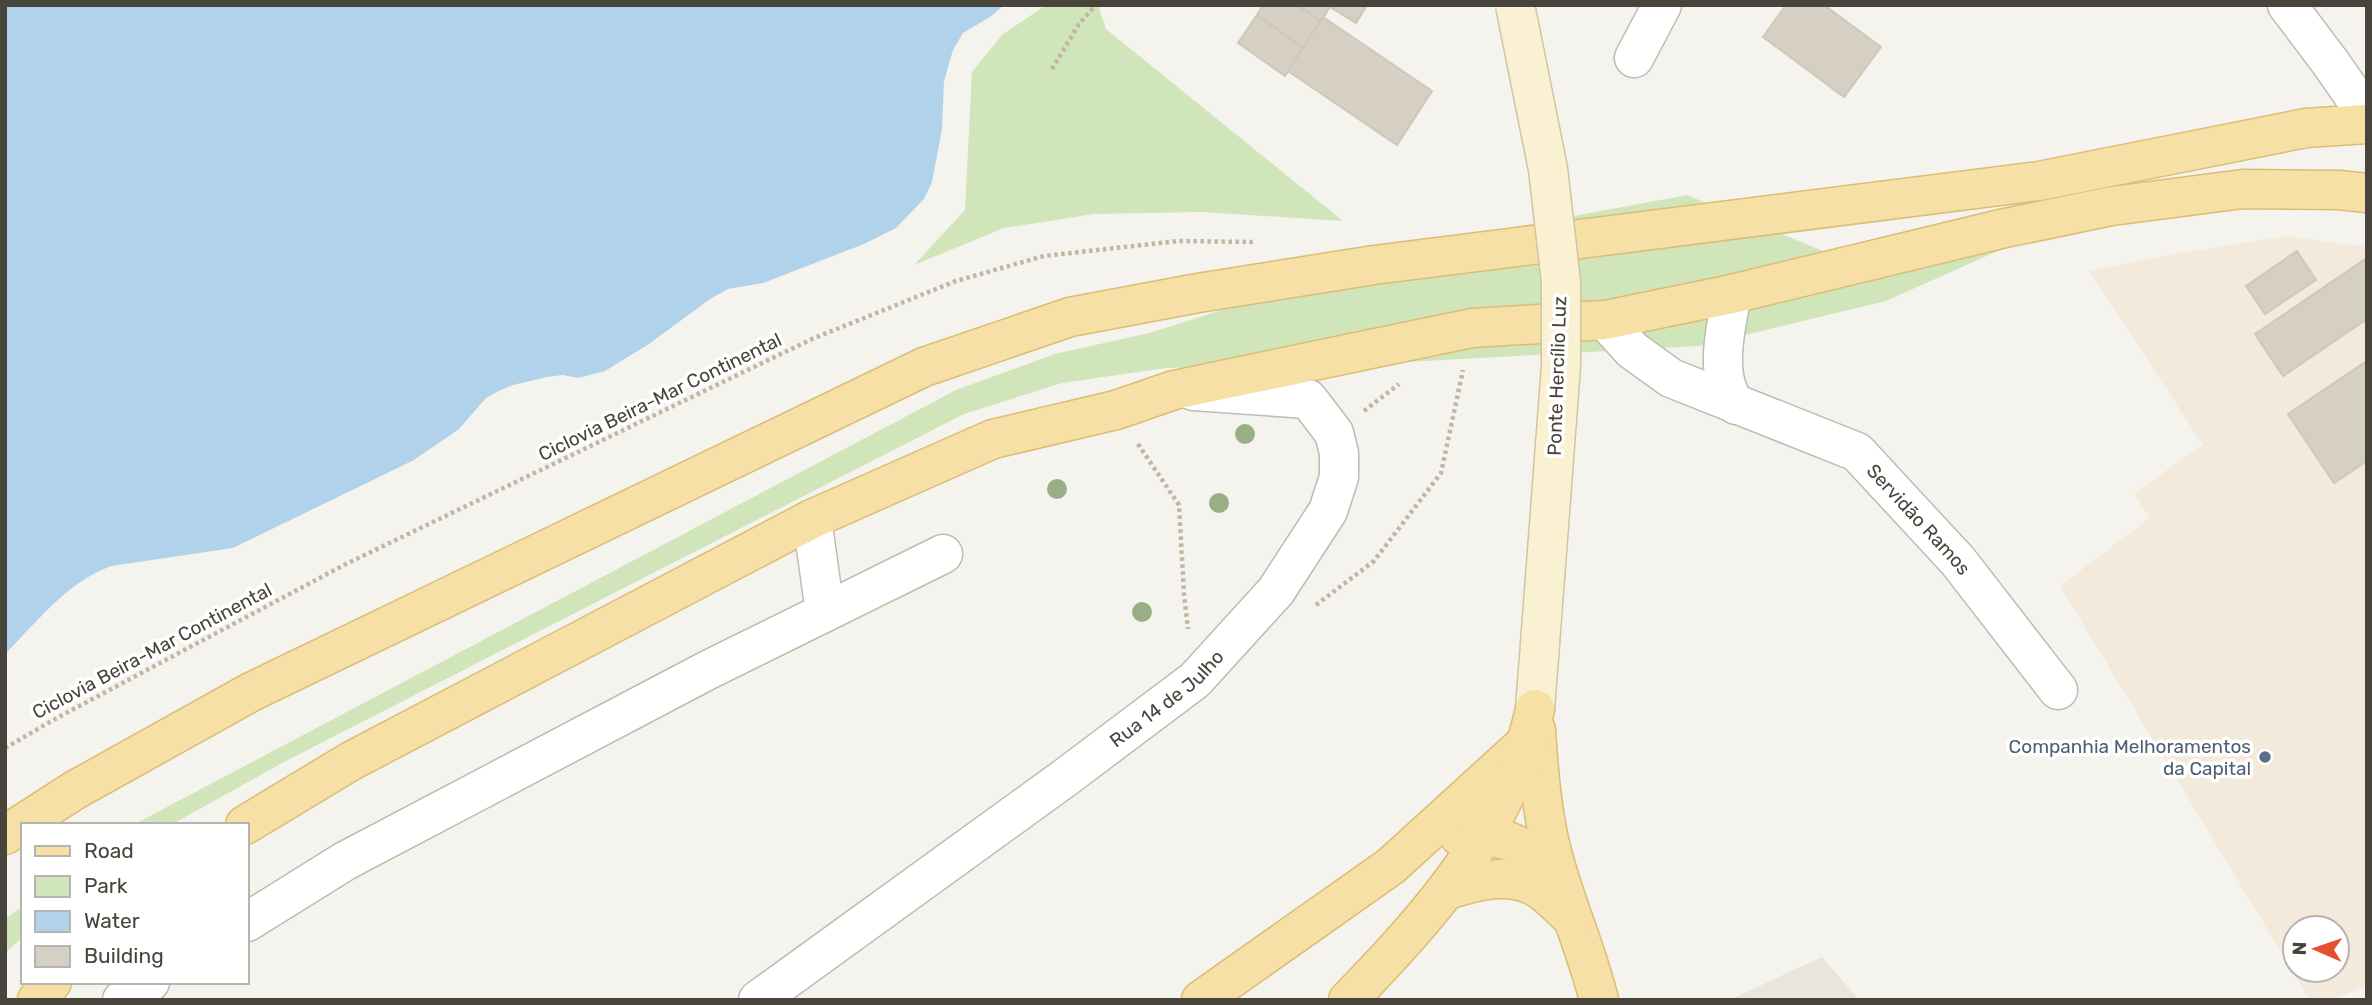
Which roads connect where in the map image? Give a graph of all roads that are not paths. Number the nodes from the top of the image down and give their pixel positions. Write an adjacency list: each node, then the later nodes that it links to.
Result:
1 (1515, 5): 16 (main road, Ponte Hercílio Luz, bridge)
2 (1662, 5): 4 (street)
3 (2287, 5): 5 (street)
4 (1634, 58)
5 (2367, 115)
6 (2367, 124): 17 (main road)
7 (2367, 193): 8 (main road)
8 (1732, 294): 9 (main road); 11 (street)
9 (1605, 320): 10 (main road); 11 (street, Servidão Ramos)
10 (1174, 390): 12 (main road); 31 (street, Rua 14 de Julho)
11 (1736, 405): 15 (street, Servidão Ramos)
12 (812, 519): 14 (street); 18 (main road)
13 (943, 554): 14 (street)
14 (825, 612): 26 (street)
15 (2058, 690)
16 (1531, 725): 20 (main road); 22 (main road); 23 (main road, Ponte Hercílio Luz)
17 (24, 823)
18 (247, 823)
19 (21, 825): 21 (main road)
20 (1485, 834): 22 (main road); 23 (main road); 24 (main road)
21 (5, 835)
22 (1391, 866): 32 (main road)
23 (1556, 868): 25 (main road, Ponte Hercílio Luz)
24 (1447, 890): 25 (main road); 33 (main road)
25 (1573, 919): 34 (main road, Ponte Hercílio Luz)
26 (248, 921)
27 (50, 984): 29 (main road)
28 (147, 984): 30 (street)
29 (37, 1000)
30 (122, 1000)
31 (758, 1000)
32 (1201, 1000)
33 (1348, 1000)
34 (1599, 1000)

